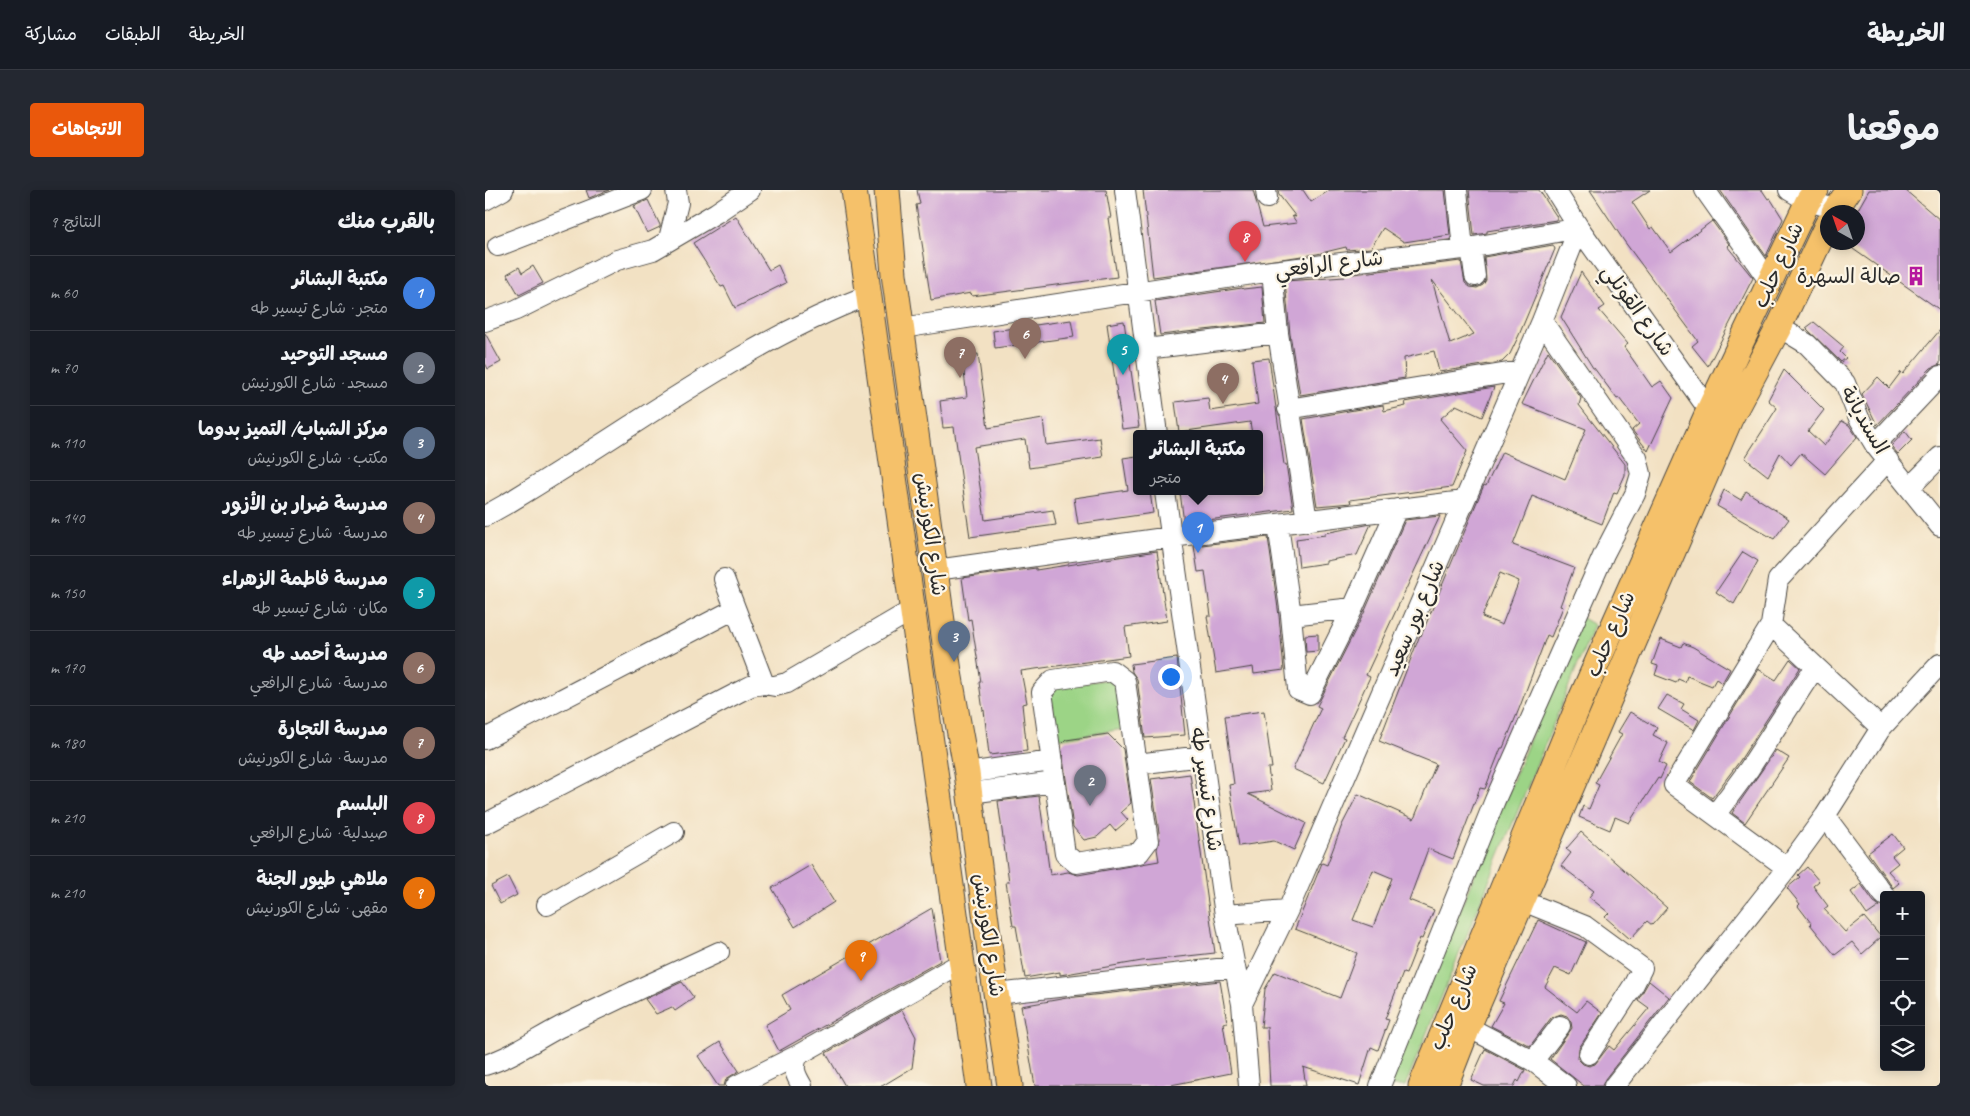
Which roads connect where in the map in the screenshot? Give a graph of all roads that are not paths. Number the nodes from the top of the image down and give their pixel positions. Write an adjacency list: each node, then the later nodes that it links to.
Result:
1 (503, 190): 12 (street)
2 (642, 190): 17 (street)
3 (676, 190): 15 (street)
4 (750, 190): 15 (street)
5 (855, 190): 23 (main road, شارع الكورنيش)
6 (887, 190): 27 (main road, شارع الكورنيش)
7 (1125, 190): 22 (street)
8 (1457, 190): 18 (street)
9 (1555, 190): 14 (street, شارع القوتلي)
10 (1705, 190): 21 (street)
11 (1799, 193): 13 (street); 21 (main road, شارع حلب)
12 (485, 200)
13 (1827, 205)
14 (1579, 228): 18 (street, شارع الرافعي); 25 (street, شارع بور سعيد); 33 (street, شارع القوتلي)
15 (669, 239): 24 (street)
16 (1820, 242): 26 (main road, شارع حلب)
17 (498, 246)
18 (1467, 248): 19 (street, شارع الرافعي); 20 (street)
19 (1273, 271): 22 (street, شارع الرافعي); 28 (street)
20 (1475, 276)
21 (1770, 282): 33 (main road, شارع حلب)
22 (1138, 290): 27 (street, شارع الرافعي); 29 (street)
23 (869, 295): 42 (street); 51 (main road, شارع الكورنيش)
24 (485, 321)
25 (1542, 321): 30 (street, شارع بور سعيد); 91 (street)
26 (1779, 327): 33 (main road, شارع حلب); 35 (street, السنديانة)
27 (902, 328): 47 (main road, شارع الكورنيش)
28 (1278, 333): 29 (street); 32 (street)
29 (1147, 349): 34 (street)
30 (1520, 371): 32 (street); 40 (street, شارع بور سعيد)
31 (1940, 376): 35 (street)
32 (1289, 408): 43 (street)
33 (1720, 414): 70 (main road, شارع حلب); 92 (main road, شارع حلب)
34 (1157, 430)
35 (1875, 445): 37 (street, السنديانة)
36 (1940, 456): 38 (street)
37 (1889, 460): 38 (street, السنديانة); 53 (street)
38 (1910, 487): 44 (street, السنديانة)
39 (1165, 495): 46 (street, شارع تيسير طه)
40 (1464, 501): 41 (street); 72 (street, شارع بور سعيد)
41 (1397, 509): 43 (street); 49 (street)
42 (485, 516)
43 (1307, 521): 45 (street)
44 (1939, 523)
45 (1278, 525): 46 (street); 52 (street)
46 (1171, 537): 47 (street); 59 (street, شارع تيسير طه)
47 (936, 570): 63 (main road, شارع الكورنيش)
48 (724, 579): 50 (street)
49 (1353, 608): 52 (street); 52 (street)
50 (735, 609): 56 (street); 58 (street)
51 (912, 610): 56 (street); 75 (main road, شارع الكورنيش)
52 (1291, 615)
53 (1771, 625): 55 (street); 64 (street)
54 (1940, 664): 57 (street)
55 (1815, 667): 57 (street); 64 (street)
56 (764, 684): 66 (street)
57 (1881, 728): 65 (street)
58 (485, 739)
59 (1202, 756): 61 (street); 73 (street, شارع تيسير طه)
60 (1052, 761): 61 (street); 62 (street); 63 (street)
61 (1137, 764): 62 (street)
62 (1055, 782): 63 (street)
63 (968, 783): 77 (main road, شارع الكورنيش)
64 (1715, 815): 68 (street)
65 (1825, 816): 68 (street); 69 (street)
66 (485, 824)
67 (674, 832): 71 (street)
68 (1787, 868): 95 (street)
69 (1881, 891)
70 (1523, 901): 80 (main road, شارع حلب); 81 (street)
71 (547, 905)
72 (1288, 910): 73 (street); 78 (street, شارع بور سعيد)
73 (1225, 915): 76 (street, شارع تيسير طه)
74 (719, 952): 84 (street)
75 (961, 963): 82 (street); 87 (main road, شارع الكورنيش)
76 (1235, 967): 77 (street); 78 (street, شارع تيسير طه)
77 (997, 994): 88 (main road, شارع الكورنيش)
78 (1242, 1004): 90 (street, شارع تيسير طه)
79 (1560, 1026): 83 (street)
80 (1468, 1027): 83 (street); 93 (main road, شارع حلب)
81 (1589, 1054)
82 (798, 1055): 85 (street); 86 (street)
83 (1533, 1061): 94 (street)
84 (485, 1065)
85 (736, 1086)
86 (802, 1086)
87 (979, 1086)
88 (1010, 1086)
89 (1245, 1086): 90 (street)
90 (1249, 1086)
91 (1380, 1086)
92 (1421, 1086)
93 (1445, 1086)
94 (1566, 1086)
95 (1614, 1086)

